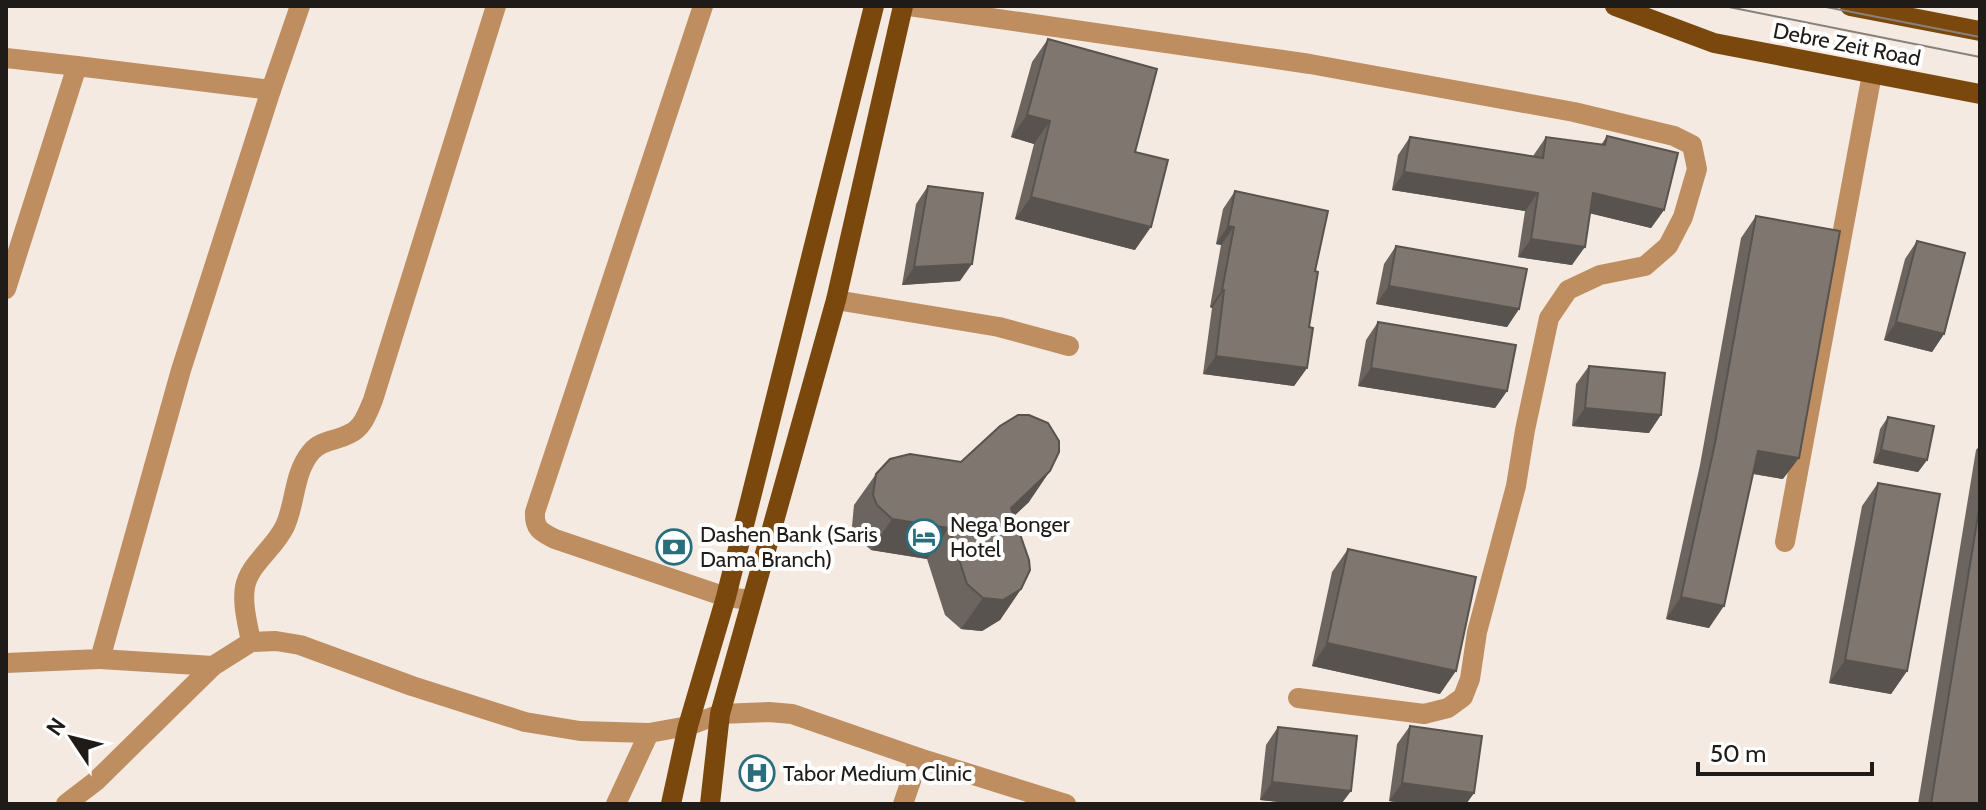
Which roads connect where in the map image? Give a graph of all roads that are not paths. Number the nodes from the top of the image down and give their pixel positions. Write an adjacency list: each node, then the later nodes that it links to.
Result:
1 (300, 6): 12 (street)
2 (496, 6): 21 (street)
3 (703, 6): 19 (street)
4 (874, 6): 19 (main road)
5 (906, 6): 16 (main road); 25 (street)
6 (1615, 6): 11 (main road, Debre Zeit Road)
7 (1850, 6): 8 (main road, Debre Zeit Road)
8 (1980, 31)
9 (6, 58): 10 (street)
10 (77, 66): 12 (street); 14 (street)
11 (1872, 74): 13 (main road, Debre Zeit Road); 18 (street)
12 (271, 90): 22 (street)
13 (1980, 94)
14 (9, 267): 15 (street)
15 (6, 289)
16 (836, 300): 17 (street); 20 (main road)
17 (1069, 346)
18 (1785, 542)
19 (726, 597): 20 (street); 27 (main road)
20 (751, 600): 26 (main road)
21 (251, 642): 24 (street); 28 (street)
22 (100, 659): 23 (street); 24 (street)
23 (6, 663)
24 (213, 666): 30 (street)
25 (1298, 698)
26 (720, 714): 27 (street); 29 (street); 33 (main road)
27 (688, 726): 28 (street); 32 (main road)
28 (649, 733): 31 (street)
29 (919, 758): 34 (street); 35 (street)
30 (66, 804)
31 (616, 804)
32 (671, 804)
33 (710, 804)
34 (903, 804)
35 (1066, 804)

